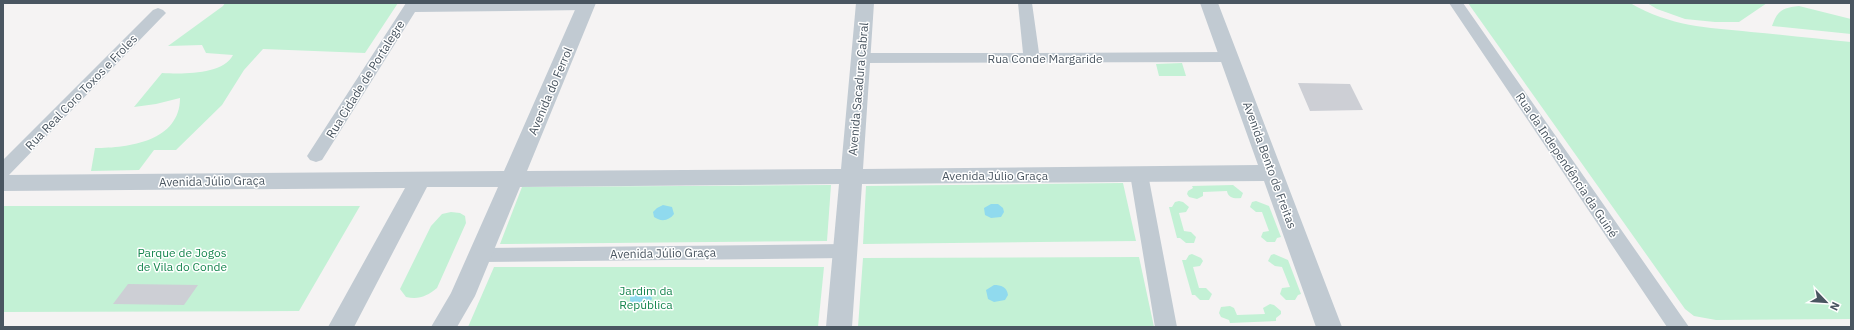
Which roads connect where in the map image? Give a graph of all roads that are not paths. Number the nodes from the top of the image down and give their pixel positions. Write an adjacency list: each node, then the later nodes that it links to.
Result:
1 (864, 3): 9 (street, Avenida Sacadura Cabral)
2 (1025, 3): 10 (street)
3 (1209, 3): 8 (street, Avenida Bento de Freitas)
4 (1456, 3): 26 (street, Rua da Independência da Guiné)
5 (587, 4): 6 (street); 16 (street, Avenida do Ferrol)
6 (412, 5): 11 (street, Rua Cidade de Portalegre)
7 (158, 13): 12 (street, Rua Real Coro Toxos e Froles)
8 (1229, 57): 10 (street, Rua Conde Margaride); 13 (street, Avenida Bento de Freitas)
9 (861, 58): 10 (street, Rua Conde Margaride); 15 (street, Avenida Sacadura Cabral)
10 (1032, 58)
11 (316, 156)
12 (3, 171)
13 (1273, 173): 14 (street, Avenida Júlio Graça); 25 (street, Avenida Bento de Freitas)
14 (1139, 174): 15 (street, Avenida Júlio Graça); 24 (street)
15 (851, 176): 16 (street, Avenida Júlio Graça); 19 (street)
16 (512, 179): 17 (street, Avenida Júlio Graça); 20 (street)
17 (420, 180): 18 (street, Avenida Júlio Graça); 21 (street)
18 (3, 183)
19 (845, 251): 20 (street, Avenida Júlio Graça); 23 (street)
20 (480, 255): 22 (street)
21 (341, 327)
22 (444, 327)
23 (839, 327)
24 (1166, 327)
25 (1329, 327)
26 (1678, 327)

